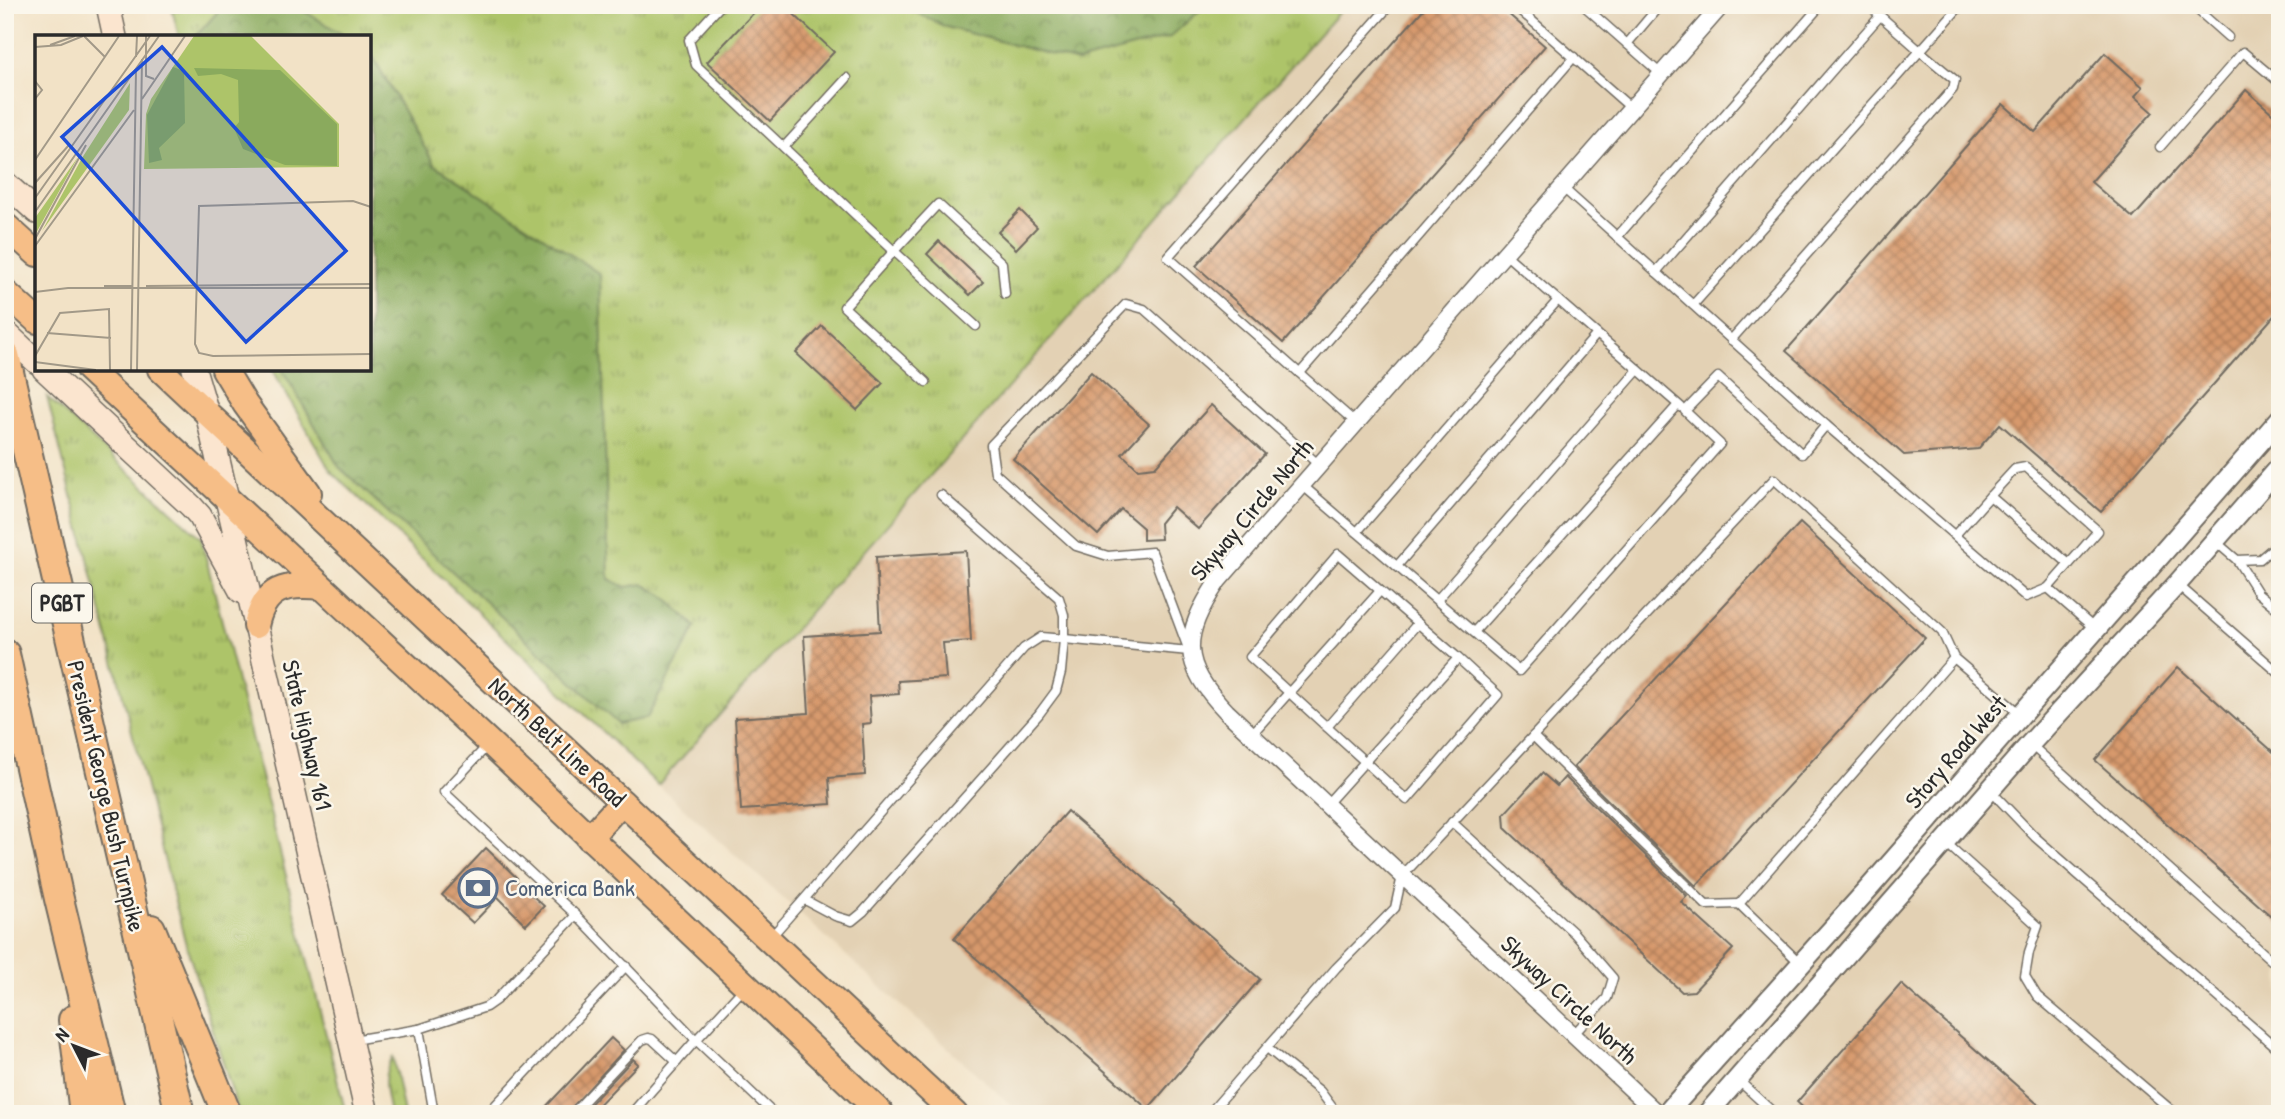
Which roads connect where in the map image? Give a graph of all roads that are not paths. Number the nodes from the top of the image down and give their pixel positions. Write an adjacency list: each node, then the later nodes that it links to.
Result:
1 (108, 5): 13 (main road)
2 (721, 5): 22 (lane)
3 (1390, 5): 50 (lane)
4 (1514, 5): 17 (lane)
5 (1583, 5): 15 (lane)
6 (1660, 5): 15 (lane)
7 (1722, 5): 18 (street, Skyway Circle North)
8 (1821, 5): 28 (lane)
9 (1868, 5): 12 (lane)
10 (1961, 5): 16 (lane)
11 (2192, 5): 14 (lane)
12 (1880, 16): 16 (lane); 32 (lane)
13 (115, 35)
14 (2228, 37)
15 (1627, 44): 18 (lane)
16 (1920, 51): 36 (lane); 41 (lane)
17 (1574, 57): 21 (lane); 50 (lane)
18 (1661, 74): 21 (street, Skyway Circle North)
19 (847, 78): 22 (lane)
20 (2280, 83): 23 (lane)
21 (1631, 108): 25 (street, Skyway Circle North)
22 (784, 147): 29 (lane)
23 (2160, 147)
24 (5, 183): 26 (main road)
25 (1562, 187): 28 (lane); 31 (street, Skyway Circle North)
26 (35, 210)
27 (5, 225): 30 (main road)
28 (1617, 237): 32 (lane)
29 (894, 251): 34 (lane); 38 (lane); 51 (lane)
30 (35, 252)
31 (1504, 253): 35 (lane); 55 (street, Skyway Circle North)
32 (1656, 272): 36 (lane)
33 (5, 292): 37 (main road)
34 (1005, 294)
35 (1558, 300): 40 (lane); 63 (lane)
36 (1693, 305): 41 (lane)
37 (35, 319)
38 (976, 326)
39 (5, 332): 43 (main road)
40 (1597, 334): 44 (lane); 70 (lane)
41 (1731, 340): 56 (lane)
42 (5, 355): 101 (highway, President George Bush Turnpike / PGBT)
43 (35, 360)
44 (1639, 370): 52 (lane); 75 (lane)
45 (46, 371): 77 (main road)
46 (90, 371): 62 (main road, North Belt Line Road)
47 (162, 371): 53 (main road, North Belt Line Road)
48 (195, 371): 53 (main road, State Highway 161)
49 (225, 371): 65 (main road)
50 (1300, 373): 55 (lane)
51 (926, 382)
52 (1681, 408): 56 (lane); 80 (lane); 80 (lane)
53 (207, 413): 62 (main road, State Highway 161); 65 (main road, North Belt Line Road)
54 (2280, 419): 79 (street, Story Road West)
55 (1356, 423): 57 (street, Skyway Circle North)
56 (1826, 425): 64 (lane)
57 (1319, 465): 59 (street, Skyway Circle North); 82 (lane)
58 (2280, 466): 66 (street, Story Road West)
59 (1302, 485): 63 (lane); 82 (street, Skyway Circle North)
60 (941, 495): 81 (lane)
61 (1990, 496): 64 (lane); 69 (lane); 69 (lane)
62 (228, 499): 72 (main road, North Belt Line Road); 77 (main road, State Highway 161)
63 (1357, 532): 70 (lane)
64 (1955, 535): 73 (lane)
65 (344, 541): 96 (main road, North Belt Line Road)
66 (2214, 541): 68 (lane); 71 (street, Story Road West)
67 (2280, 542): 68 (lane)
68 (2237, 560): 76 (lane)
69 (2068, 564): 73 (lane)
70 (1397, 566): 75 (lane)
71 (2176, 584): 86 (lane); 93 (street, Story Road West)
72 (321, 587): 77 (main road); 92 (main road, North Belt Line Road)
73 (2048, 588): 79 (lane)
74 (1380, 591): 78 (lane); 87 (lane); 87 (lane)
75 (1437, 600): 80 (lane)
76 (2280, 611)
77 (253, 618): 115 (main road, State Highway 161)
78 (1418, 623): 84 (lane); 89 (lane)
79 (2095, 629): 88 (street, Story Road West)
80 (1474, 632)
81 (1064, 639): 82 (lane); 104 (lane); 104 (lane)
82 (1189, 651): 90 (street, Skyway Circle North)
83 (5, 654): 103 (highway)
84 (1458, 658): 94 (lane); 94 (lane)
85 (1954, 658): 88 (lane); 91 (lane); 105 (lane)
86 (2280, 674)
87 (1290, 693): 89 (lane); 90 (lane)
88 (2021, 715): 108 (street, Story Road West)
89 (1326, 727): 94 (lane)
90 (1251, 735): 97 (street, Skyway Circle North)
91 (1533, 736): 98 (lane); 105 (lane)
92 (490, 743): 99 (main road, North Belt Line Road); 106 (lane)
93 (2031, 744): 95 (street, Story Road West); 110 (lane)
94 (1365, 761): 97 (lane)
95 (1990, 790): 100 (street, Story Road West); 117 (lane)
96 (622, 802): 99 (main road); 107 (main road, North Belt Line Road)
97 (1326, 805): 102 (street, Skyway Circle North)
98 (1452, 822): 102 (lane); 113 (lane)
99 (589, 838): 111 (main road, North Belt Line Road)
100 (1945, 842): 119 (street, Story Road West); 138 (lane)
101 (119, 851): 122 (highway, President George Bush Turnpike / PGBT); 123 (highway)
102 (1402, 876): 113 (street, Skyway Circle North); 116 (lane)
103 (59, 899): 120 (highway); 121 (highway)
104 (805, 900): 107 (lane)
105 (1739, 904): 108 (lane)
106 (576, 915): 109 (lane); 112 (lane)
107 (769, 939): 131 (main road, North Belt Line Road)
108 (1801, 964): 135 (street, Story Road West)
109 (626, 966): 114 (lane); 126 (lane)
110 (2280, 968)
111 (746, 986): 114 (lane); 130 (main road, North Belt Line Road)
112 (419, 1029): 115 (lane); 125 (lane)
113 (1573, 1035): 134 (street, Skyway Circle North)
114 (696, 1040): 118 (lane); 129 (lane)
115 (350, 1041): 124 (main road, State Highway 161)
116 (1267, 1048): 132 (lane); 133 (lane)
117 (2280, 1051)
118 (677, 1062): 127 (lane); 128 (lane)
119 (1737, 1079): 136 (street, Story Road West); 137 (lane)
120 (84, 1114)
121 (111, 1114)
122 (180, 1114)
123 (227, 1114)
124 (367, 1114)
125 (434, 1114)
126 (487, 1114)
127 (572, 1114)
128 (631, 1114)
129 (774, 1114)
130 (882, 1114)
131 (955, 1114)
132 (1209, 1114)
133 (1337, 1114)
134 (1658, 1114)
135 (1666, 1114)
136 (1707, 1114)
137 (1776, 1114)
138 (2176, 1114)

